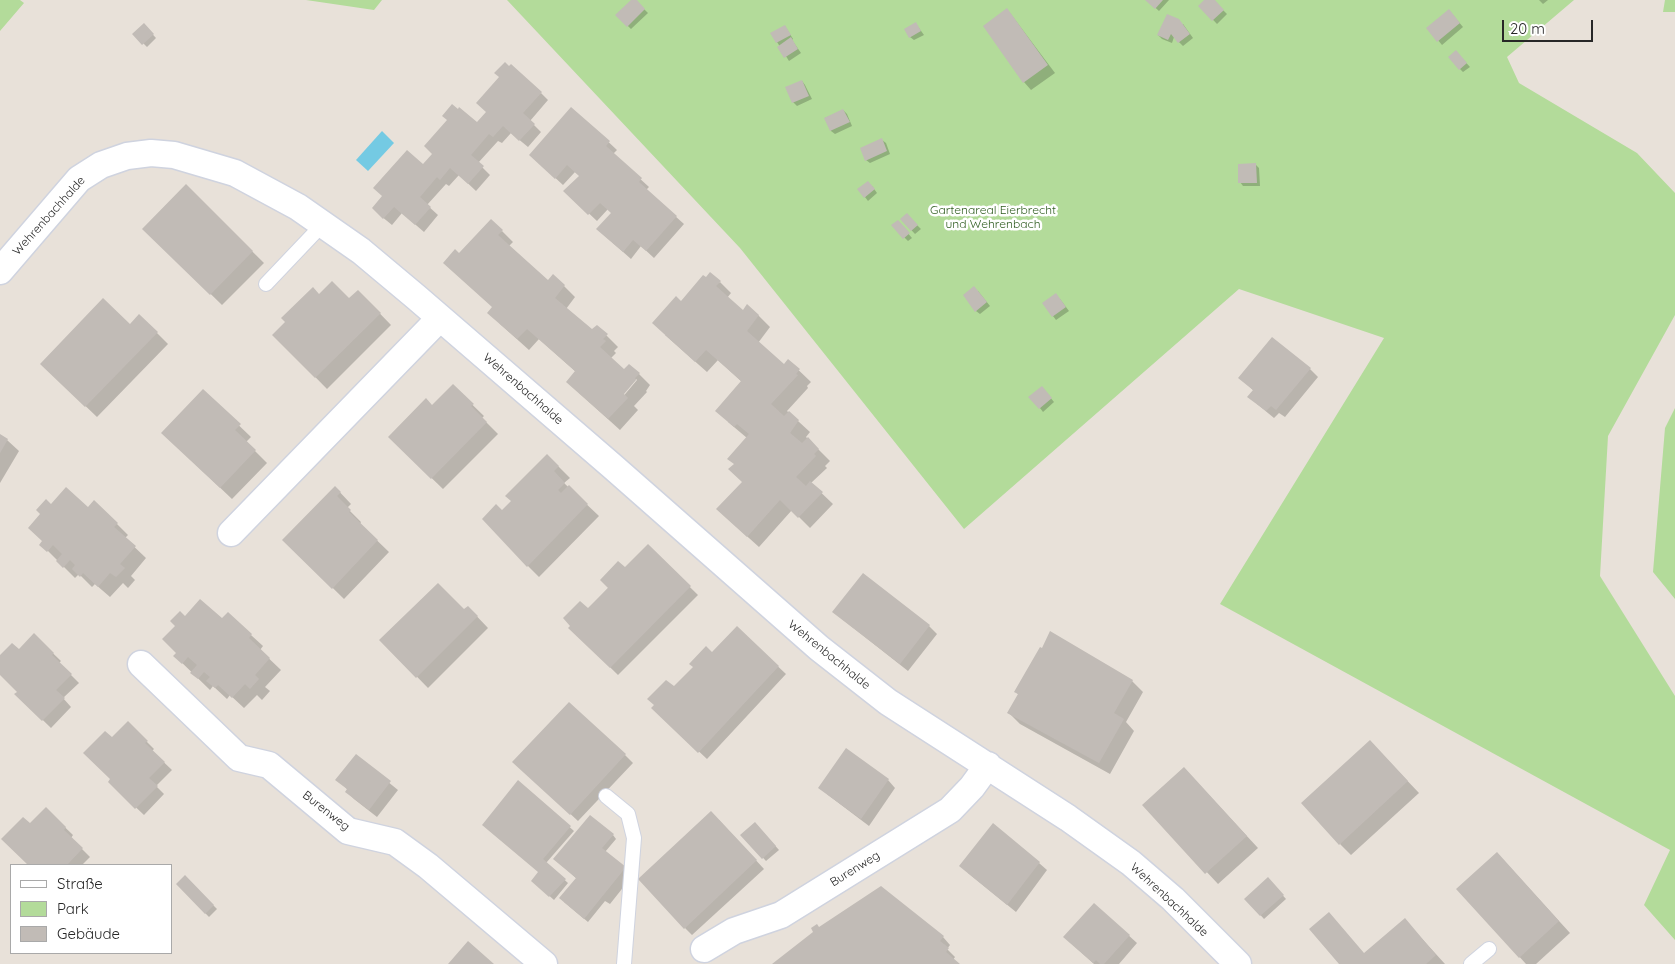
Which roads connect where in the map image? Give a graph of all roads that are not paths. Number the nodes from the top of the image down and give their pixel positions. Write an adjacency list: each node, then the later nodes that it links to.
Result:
1 (323, 224): 2 (street, Wehrenbachhalde); 3 (lane); 4 (street, Wehrenbachhalde)
2 (0, 271)
3 (266, 284)
4 (440, 318): 5 (street); 7 (street, Wehrenbachhalde)
5 (231, 533)
6 (141, 664): 11 (street, Burenweg)
7 (988, 765): 9 (street, Burenweg); 13 (street, Wehrenbachhalde)
8 (606, 796): 12 (lane)
9 (704, 949)
10 (1489, 949): 14 (lane)
11 (544, 964)
12 (624, 964)
13 (1238, 964)
14 (1471, 964)

